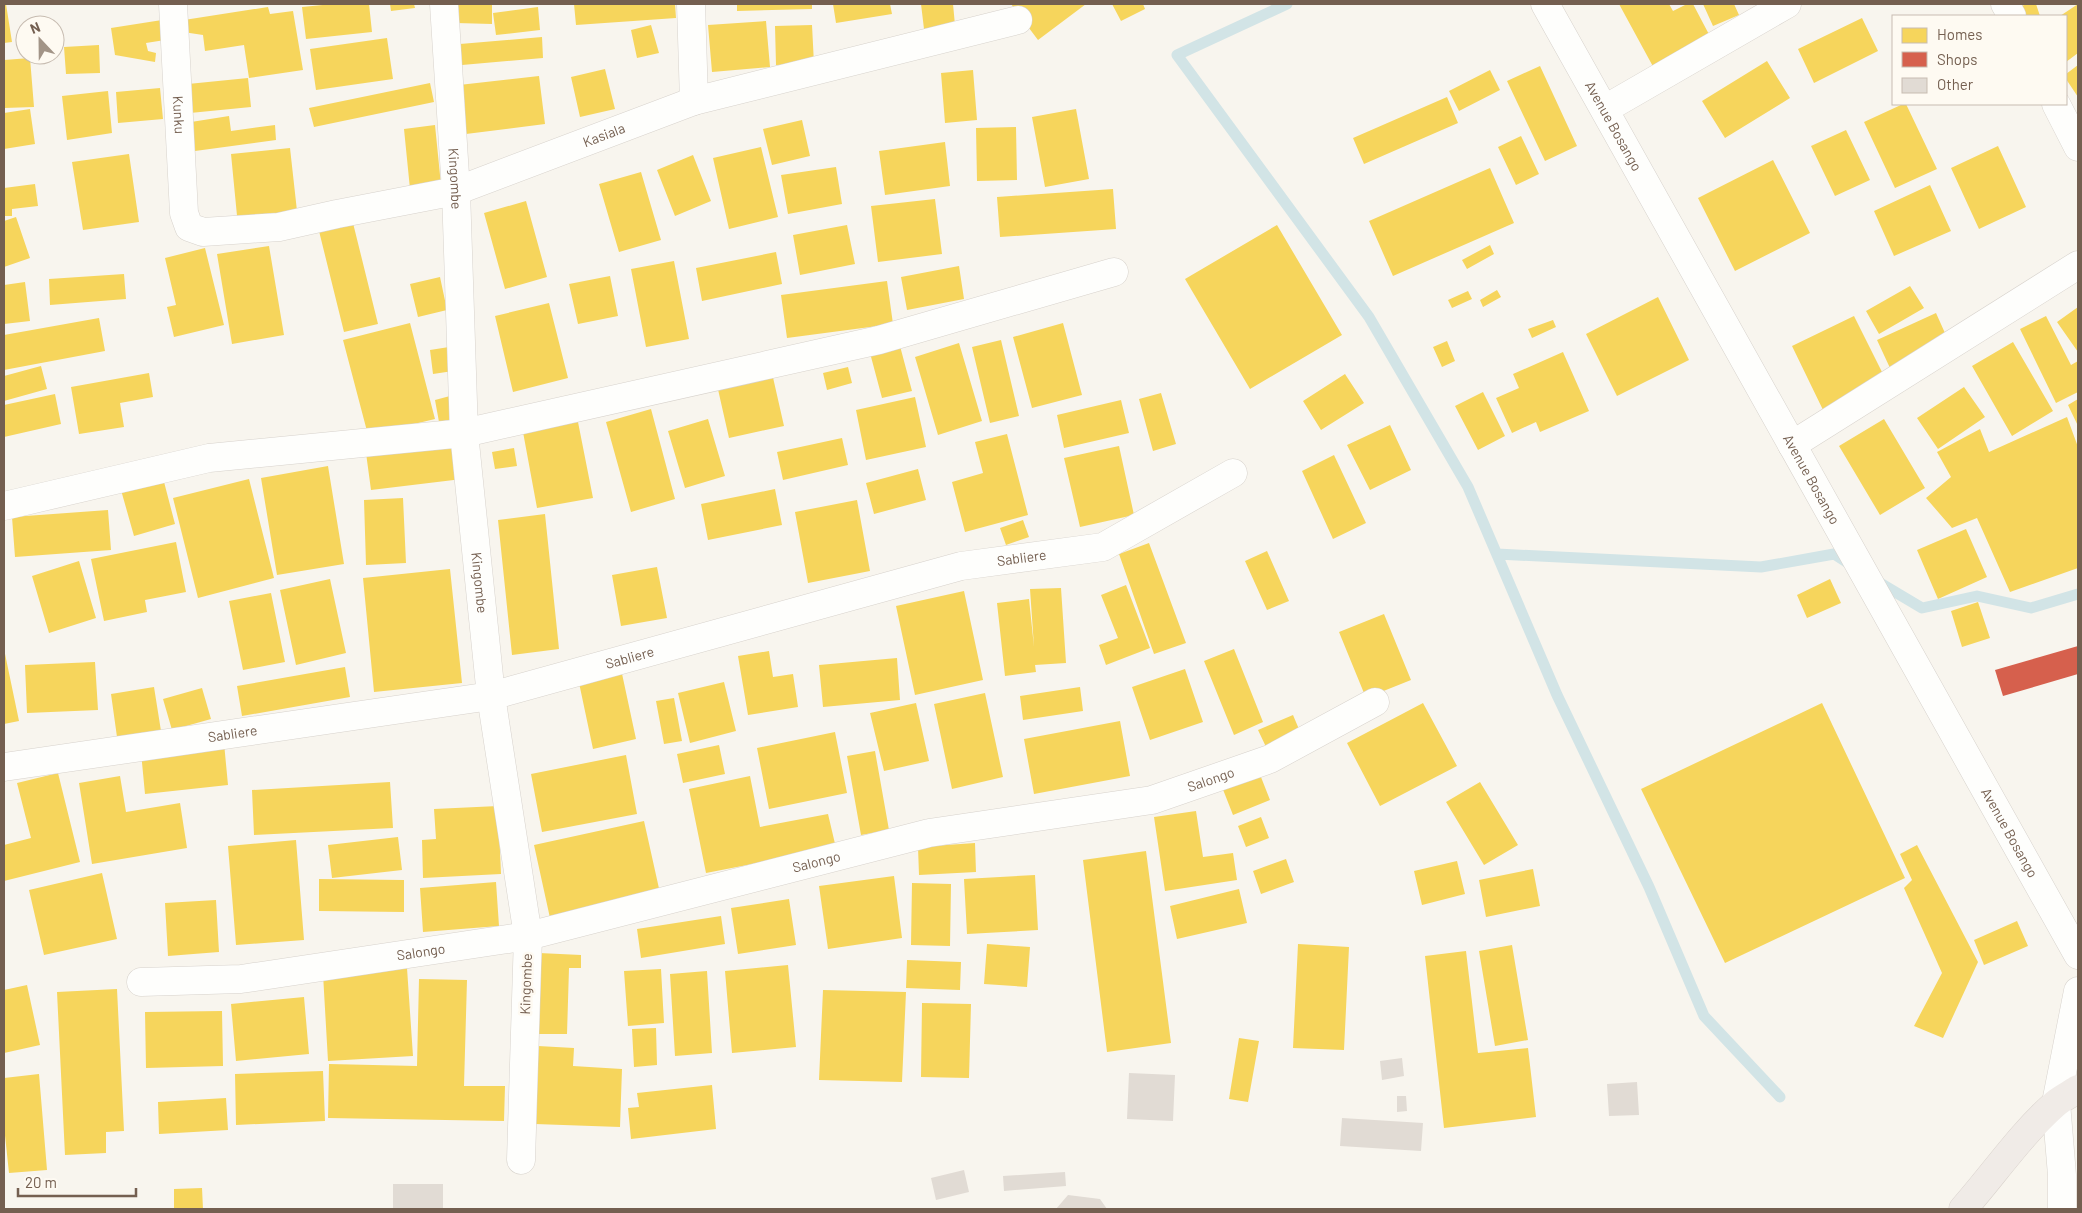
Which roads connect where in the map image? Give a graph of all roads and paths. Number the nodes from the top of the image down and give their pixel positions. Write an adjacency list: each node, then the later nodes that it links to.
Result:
1 (172, 4): 14 (street, Kunku)
2 (444, 4): 13 (street, Kingombe)
3 (691, 4): 9 (street)
4 (1545, 4): 11 (street, Avenue Bosango)
5 (1787, 4): 11 (street)
6 (2005, 4): 7 (street)
7 (2011, 15)
8 (1018, 20): 9 (street, Kasiala)
9 (694, 101): 13 (street, Kasiala)
10 (2057, 105): 12 (street)
11 (1604, 109): 18 (street, Avenue Bosango)
12 (2078, 147)
13 (456, 191): 14 (street, Kasiala); 17 (street, Kingombe)
14 (189, 227)
15 (2078, 265): 18 (street)
16 (1114, 272): 17 (street)
17 (464, 433): 20 (street); 21 (street, Kingombe)
18 (1792, 445): 25 (street, Avenue Bosango)
19 (1232, 473): 21 (street, Sabliere)
20 (4, 506)
21 (491, 696): 23 (street, Sabliere); 24 (street, Kingombe)
22 (1376, 702): 24 (street, Salongo)
23 (4, 767)
24 (528, 936): 26 (street, Salongo); 29 (street, Kingombe)
25 (2078, 956)
26 (141, 982)
27 (2078, 991): 28 (street)
28 (2067, 1096): 30 (highway); 31 (street)
29 (521, 1160)
30 (1963, 1209)
31 (2062, 1209)

